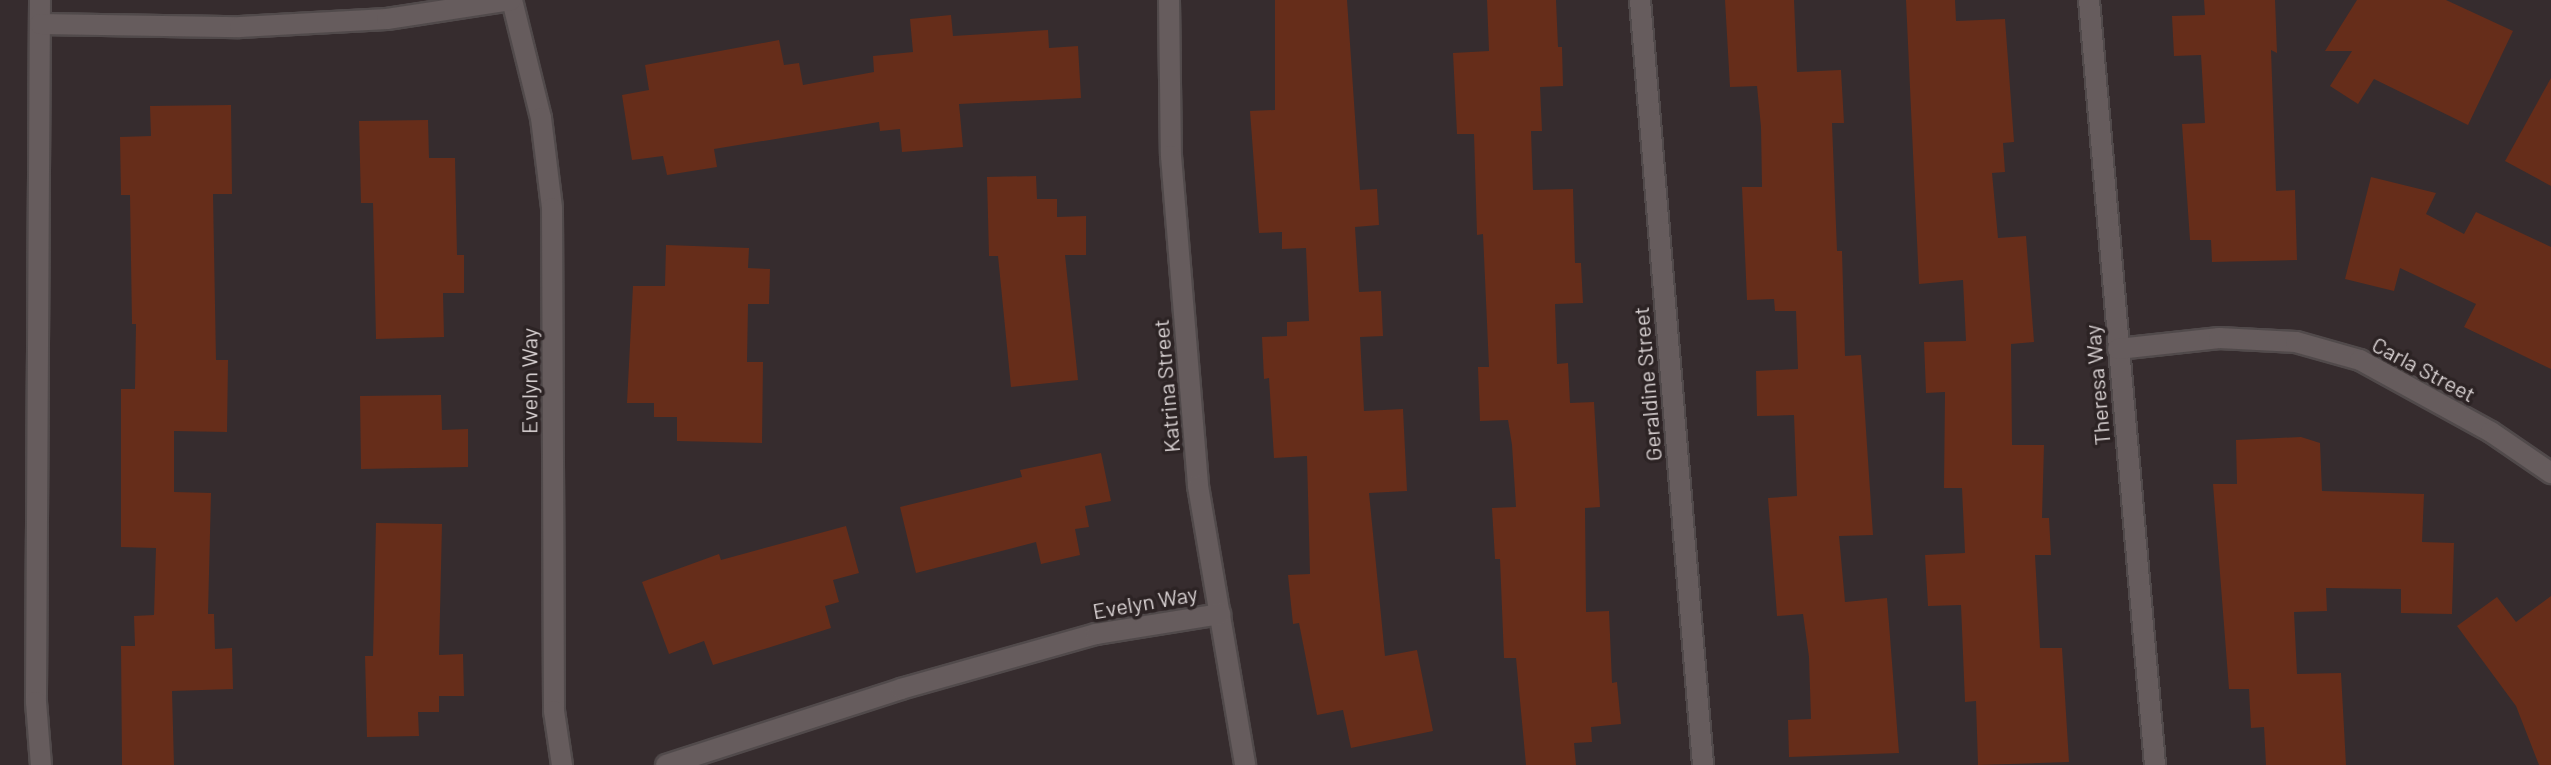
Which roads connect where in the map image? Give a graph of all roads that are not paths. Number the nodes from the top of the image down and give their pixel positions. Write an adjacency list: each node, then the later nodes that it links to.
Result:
1 (40, 0): 6 (street)
2 (512, 0): 6 (street); 11 (street, Evelyn Way)
3 (1169, 0): 9 (street, Katrina Street)
4 (1640, 0): 14 (street, Geraldine Street)
5 (2089, 0): 7 (street, Theresa Way)
6 (40, 24): 10 (street)
7 (2118, 349): 8 (street, Carla Street); 15 (street, Theresa Way)
8 (2551, 473)
9 (1220, 614): 12 (street, Evelyn Way); 13 (street, Katrina Street)
10 (41, 765)
11 (562, 765)
12 (666, 765)
13 (1245, 765)
14 (1703, 765)
15 (2155, 765)

